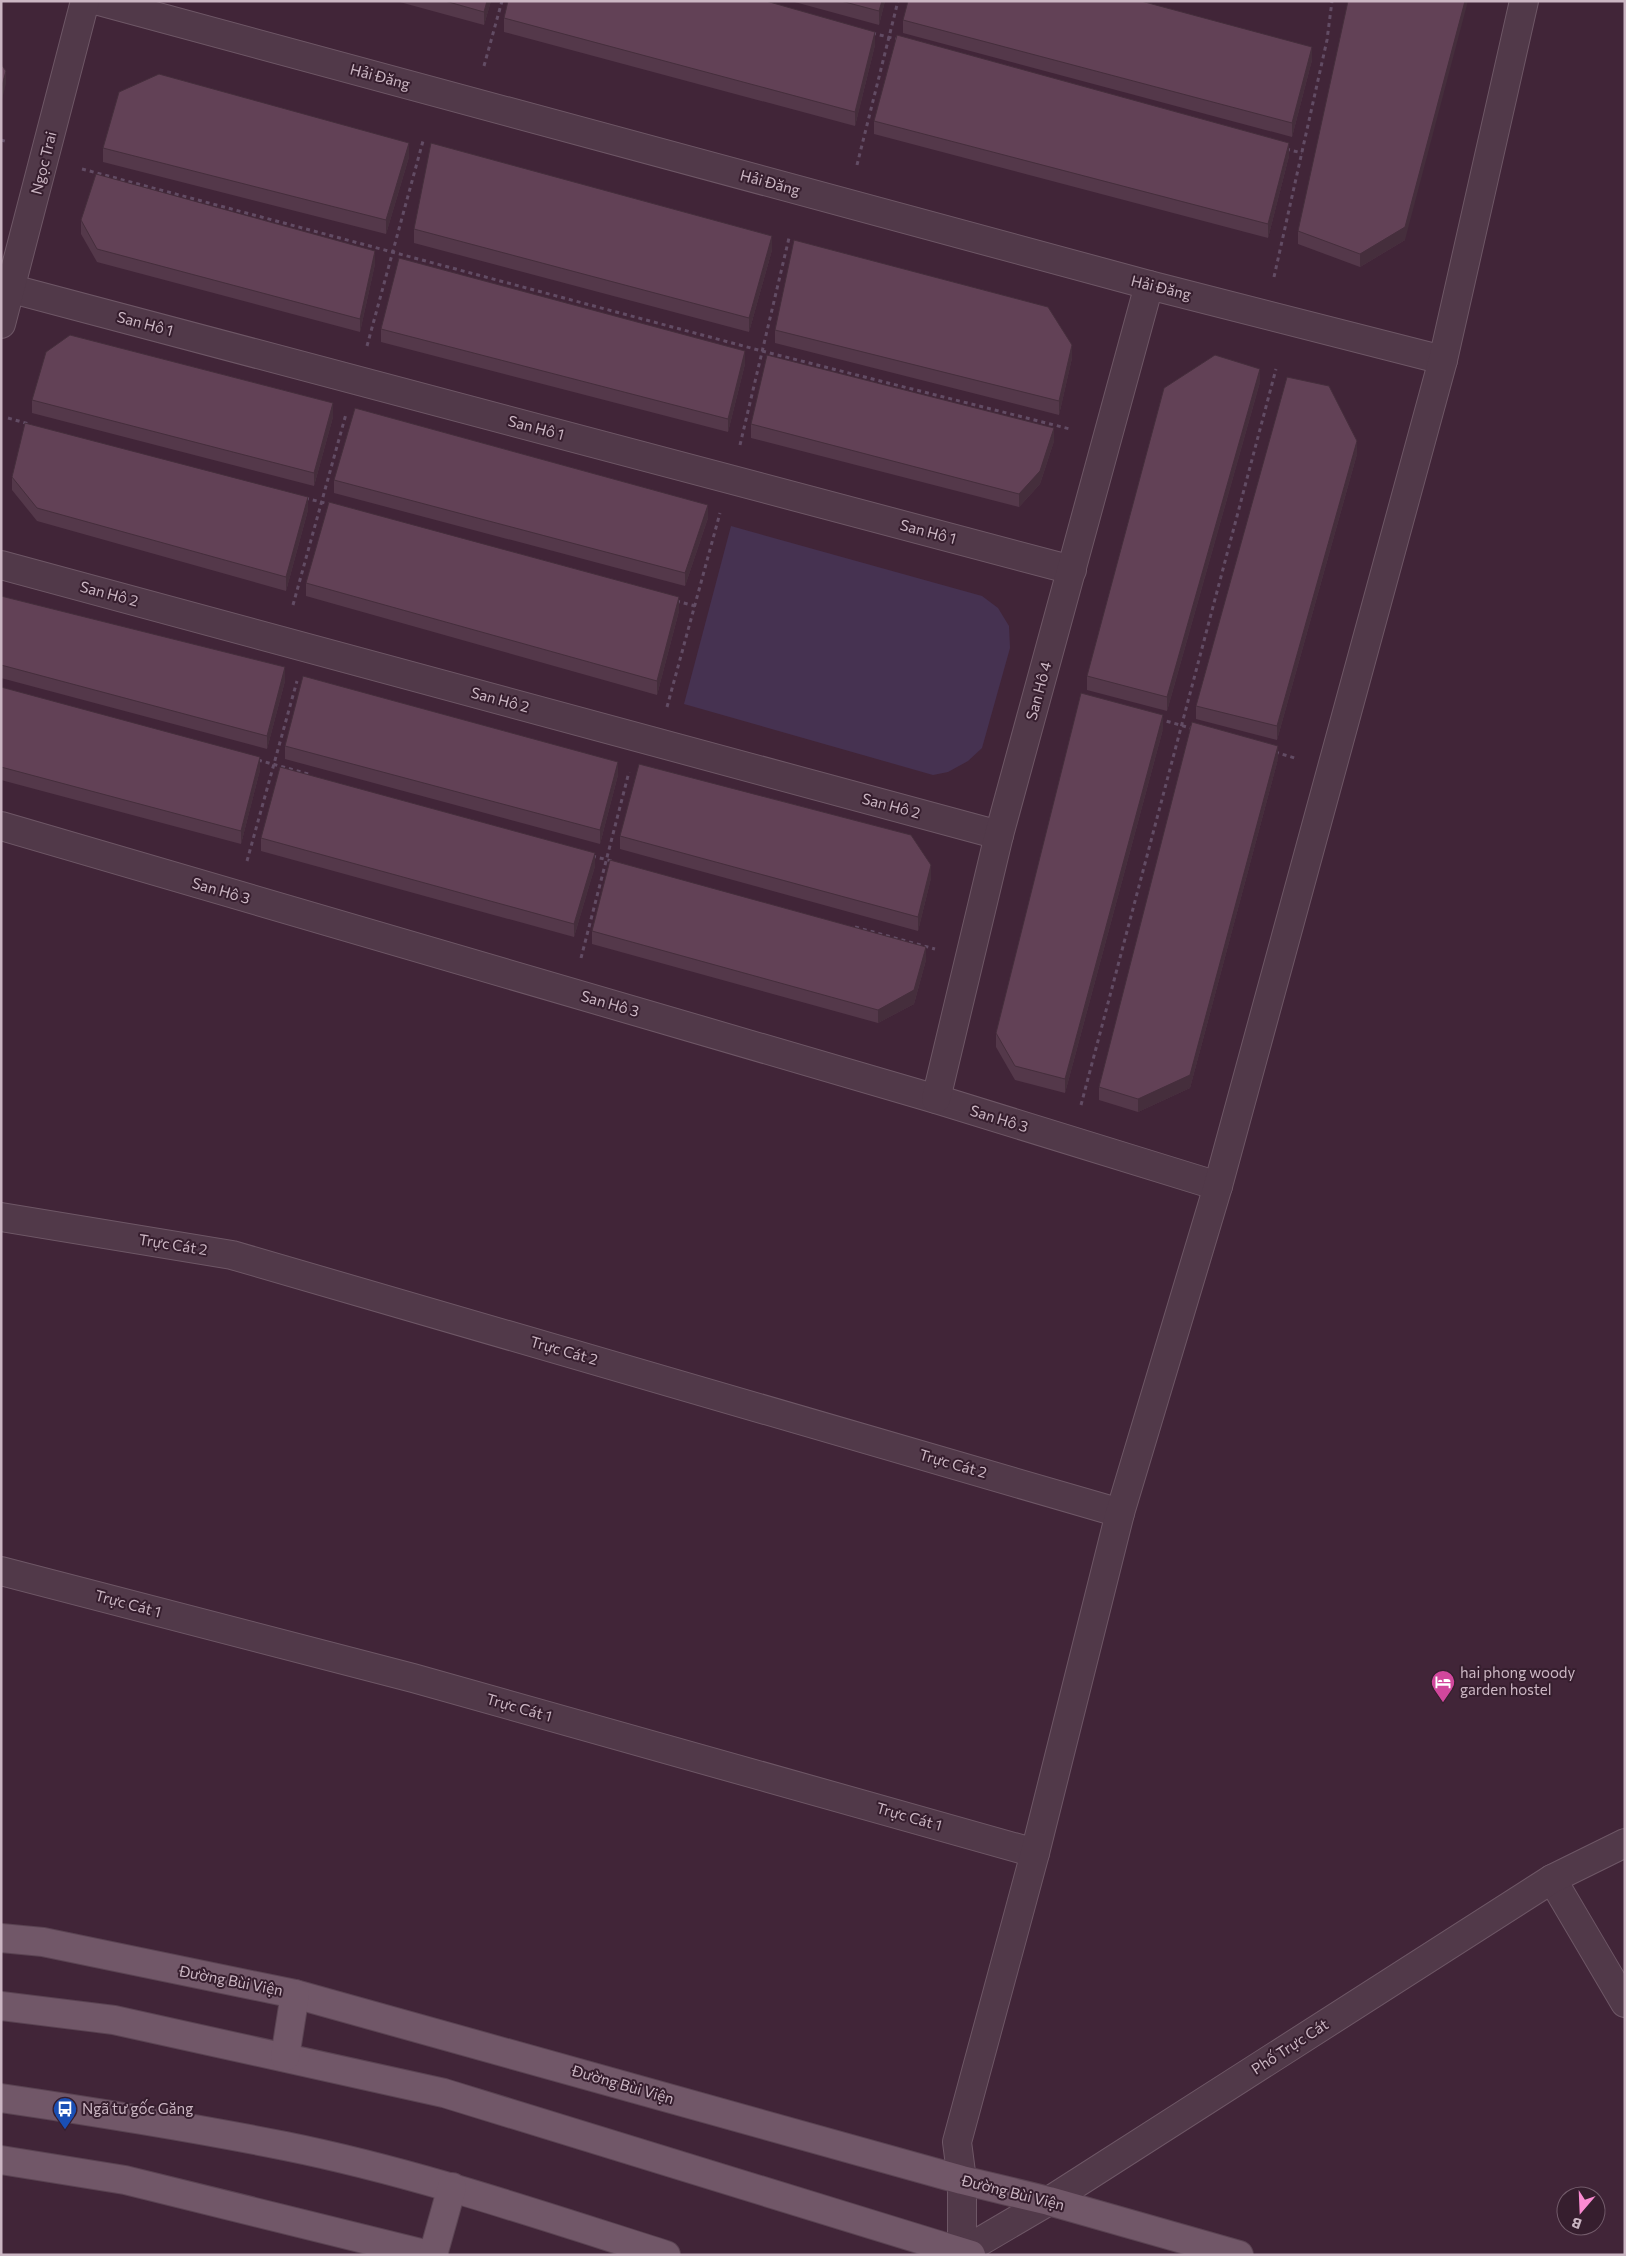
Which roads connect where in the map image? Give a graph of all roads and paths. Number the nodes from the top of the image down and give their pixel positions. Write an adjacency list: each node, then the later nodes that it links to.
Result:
1 (85, 1): 22 (street, Ngọc Trai)
2 (99, 1): 21 (street, Hải Đăng)
3 (502, 1): 10 (path)
4 (898, 1): 8 (path)
5 (1332, 1): 15 (path)
6 (1524, 1): 26 (street)
7 (870, 32): 8 (path)
8 (889, 37): 9 (path); 16 (path)
9 (908, 43)
10 (484, 66)
11 (1, 140): 13 (path)
12 (423, 140): 19 (path)
13 (8, 142)
14 (1283, 148): 15 (path)
15 (1302, 153): 20 (path)
16 (857, 165)
17 (82, 169): 19 (path)
18 (789, 238): 25 (path)
19 (392, 251): 24 (path); 25 (path)
20 (1274, 277)
21 (1149, 285): 26 (street, Hải Đăng); 38 (street, San Hô 4)
22 (6, 288): 23 (street, Ngọc Trai); 38 (street, San Hô 1)
23 (1, 324)
24 (366, 347)
25 (762, 351): 31 (path); 32 (path)
26 (1443, 360): 64 (street)
27 (1276, 369): 45 (path)
28 (348, 406): 34 (path)
29 (8, 418): 30 (path)
30 (36, 426)
31 (1070, 429)
32 (739, 448)
33 (302, 497): 34 (path)
34 (321, 502): 36 (path); 41 (path)
35 (721, 506): 40 (path)
36 (340, 508)
37 (1, 565): 54 (street, San Hô 2)
38 (1072, 570): 54 (street, San Hô 4)
39 (676, 601): 40 (path)
40 (695, 606): 43 (path)
41 (291, 613)
42 (299, 674): 51 (path)
43 (665, 715)
44 (1153, 717): 45 (path)
45 (1181, 725): 46 (path); 63 (path)
46 (1199, 730)
47 (1271, 751): 48 (path)
48 (1298, 759)
49 (255, 760): 51 (path)
50 (631, 764): 56 (path)
51 (274, 765): 52 (path); 58 (path)
52 (321, 778)
53 (1, 826): 62 (street, San Hô 3)
54 (999, 835): 62 (street, San Hô 4)
55 (587, 854): 56 (path)
56 (606, 860): 57 (path); 61 (path)
57 (616, 862)
58 (245, 869)
59 (850, 926): 60 (path)
60 (935, 949)
61 (581, 959)
62 (936, 1099): 64 (street, San Hô 3)
63 (1080, 1108)
64 (1218, 1186): 66 (street)
65 (1, 1217): 66 (street, Trực Cát 2)
66 (1120, 1513): 69 (street)
67 (1, 1571): 69 (street, Trực Cát 1)
68 (1625, 1843): 70 (street, Phố Trực Cát)
69 (1035, 1853): 78 (street)
70 (1552, 1879): 73 (street); 80 (street, Phố Trực Cát)
71 (1, 1938): 72 (main road, Đường Bùi Viện)
72 (295, 1994): 75 (main road); 78 (main road, Đường Bùi Viện)
73 (1625, 2003)
74 (1, 2006): 75 (main road)
75 (285, 2057): 81 (main road)
76 (1, 2098): 79 (main road)
77 (1, 2160): 82 (main road)
78 (962, 2180): 80 (main road, Đường Bùi Viện); 81 (street)
79 (452, 2187): 83 (main road); 84 (main road)
80 (1049, 2201): 81 (street, Phố Trực Cát); 85 (main road, Đường Bùi Viện)
81 (963, 2254)
82 (429, 2255)
83 (433, 2255)
84 (666, 2255)
85 (1239, 2255)

